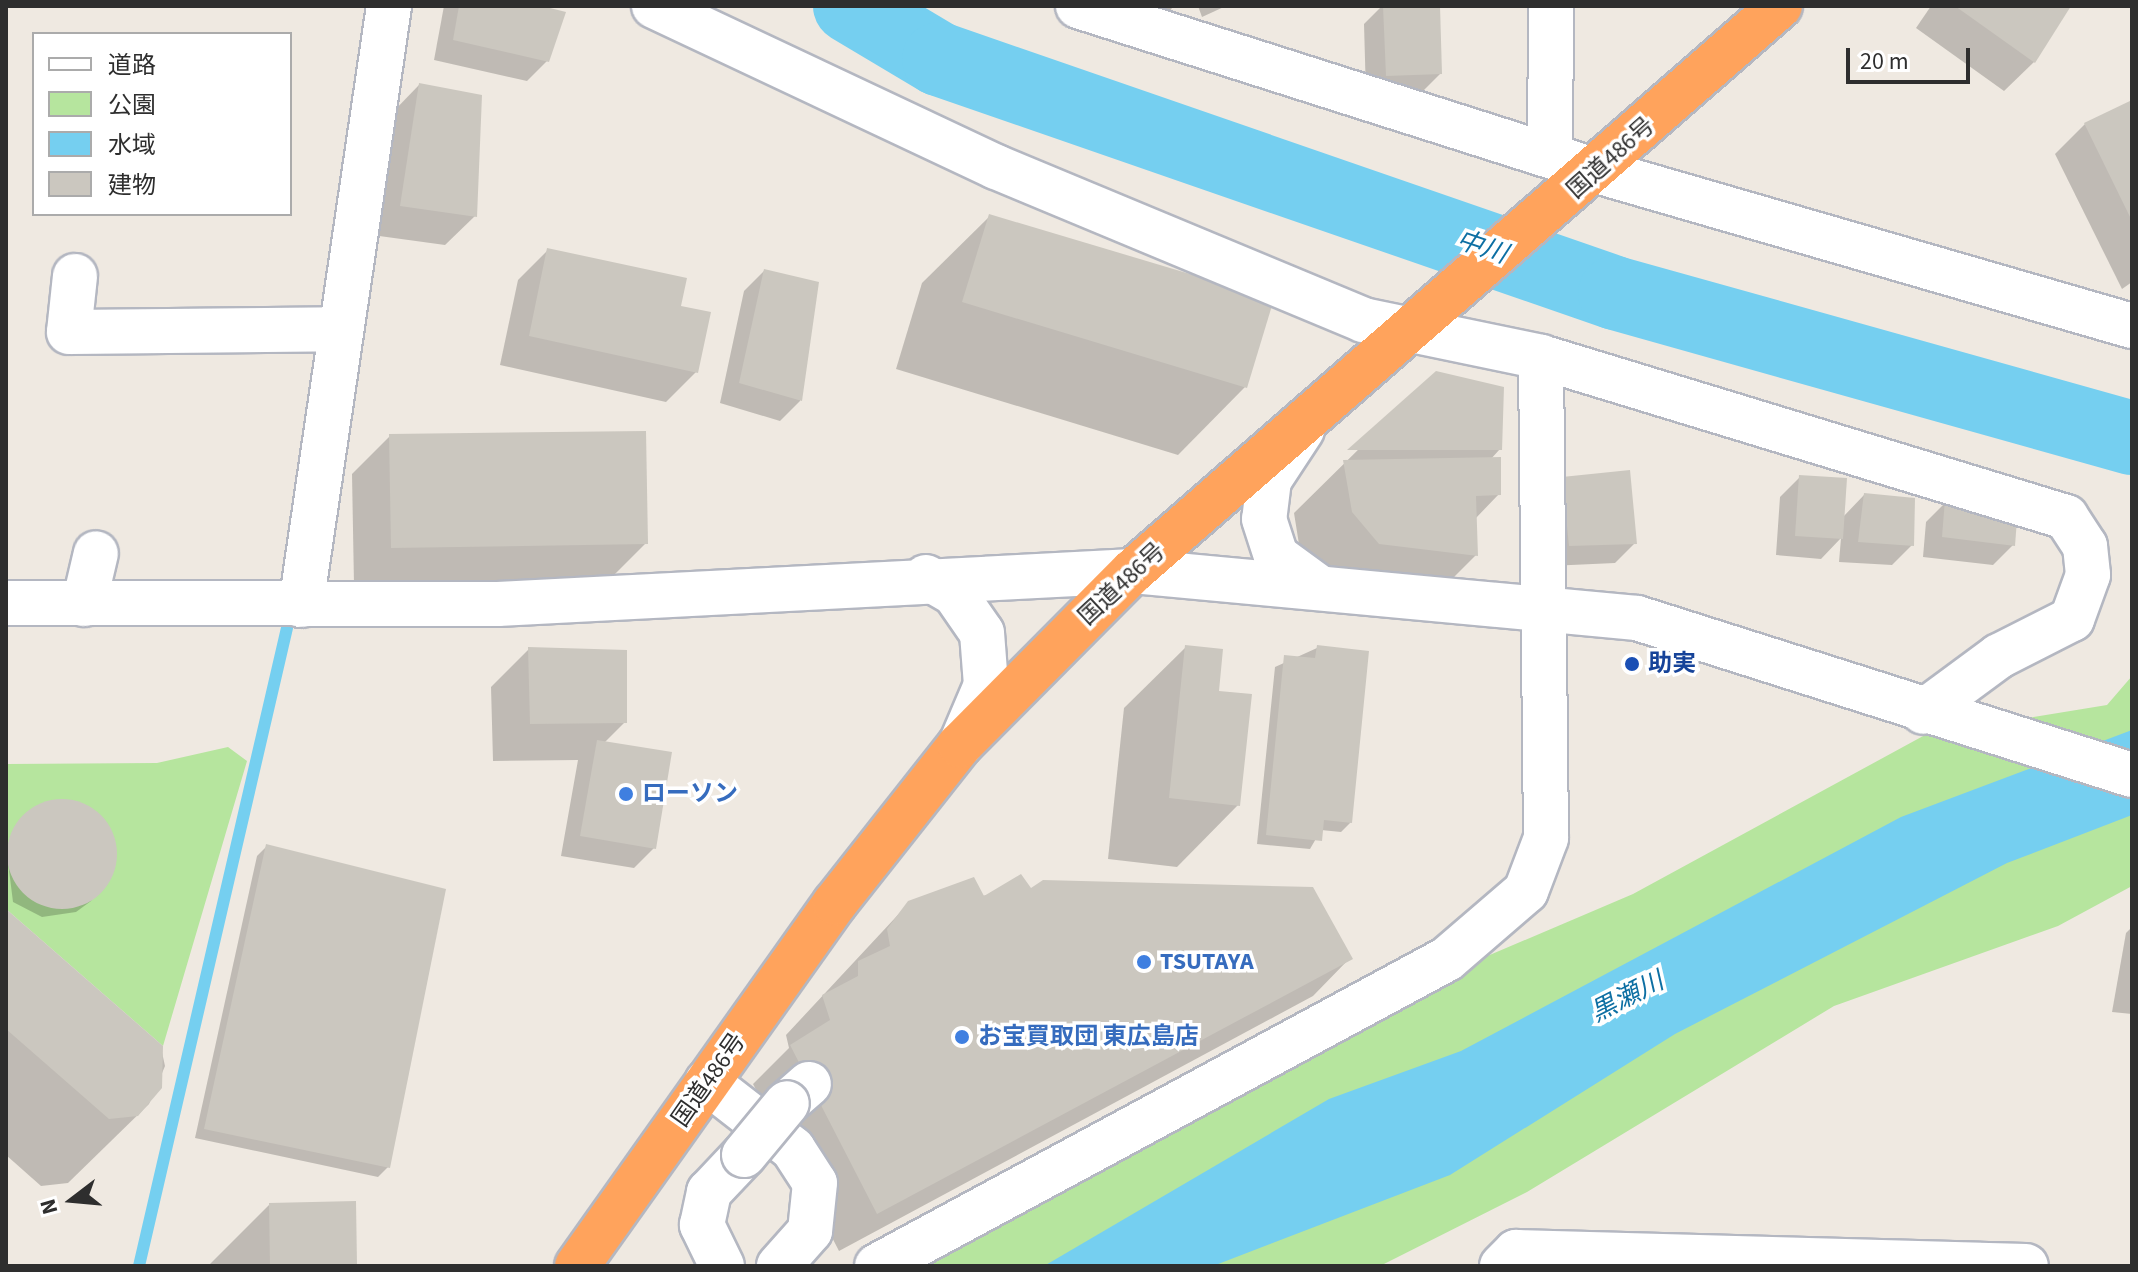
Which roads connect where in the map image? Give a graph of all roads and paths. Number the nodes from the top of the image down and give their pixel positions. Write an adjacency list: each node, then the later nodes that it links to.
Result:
1 (389, 6): 11 (street)
2 (654, 6): 9 (street)
3 (1078, 6): 6 (street)
4 (1551, 6): 6 (street)
5 (1780, 6): 7 (highway, 国道486号)
6 (1550, 153): 7 (street)
7 (1589, 179): 9 (highway, 国道486号); 10 (street)
8 (75, 276): 11 (street)
9 (1421, 322): 12 (street); 13 (highway, 国道486号)
10 (2132, 326)
11 (341, 329): 21 (street)
12 (1541, 357): 20 (street); 22 (street)
13 (1311, 419): 15 (highway, 国道486号); 17 (street)
14 (96, 553): 19 (street)
15 (1133, 571): 16 (street); 17 (street); 23 (highway, 国道486号)
16 (926, 577): 21 (street); 23 (street)
17 (1317, 586): 20 (street)
18 (6, 603): 19 (street)
19 (84, 604): 21 (street)
20 (1538, 604): 22 (street); 31 (street)
21 (301, 605)
22 (1935, 716): 24 (street)
23 (960, 745): 25 (highway, 国道486号)
24 (2132, 775)
25 (707, 1082): 28 (highway, 国道486号); 30 (street)
26 (798, 1093): 29 (street, bridge)
27 (1782, 1260): 32 (street); 33 (street)
28 (577, 1266)
29 (722, 1266)
30 (779, 1266)
31 (877, 1266)
32 (1502, 1266)
33 (2026, 1266)

